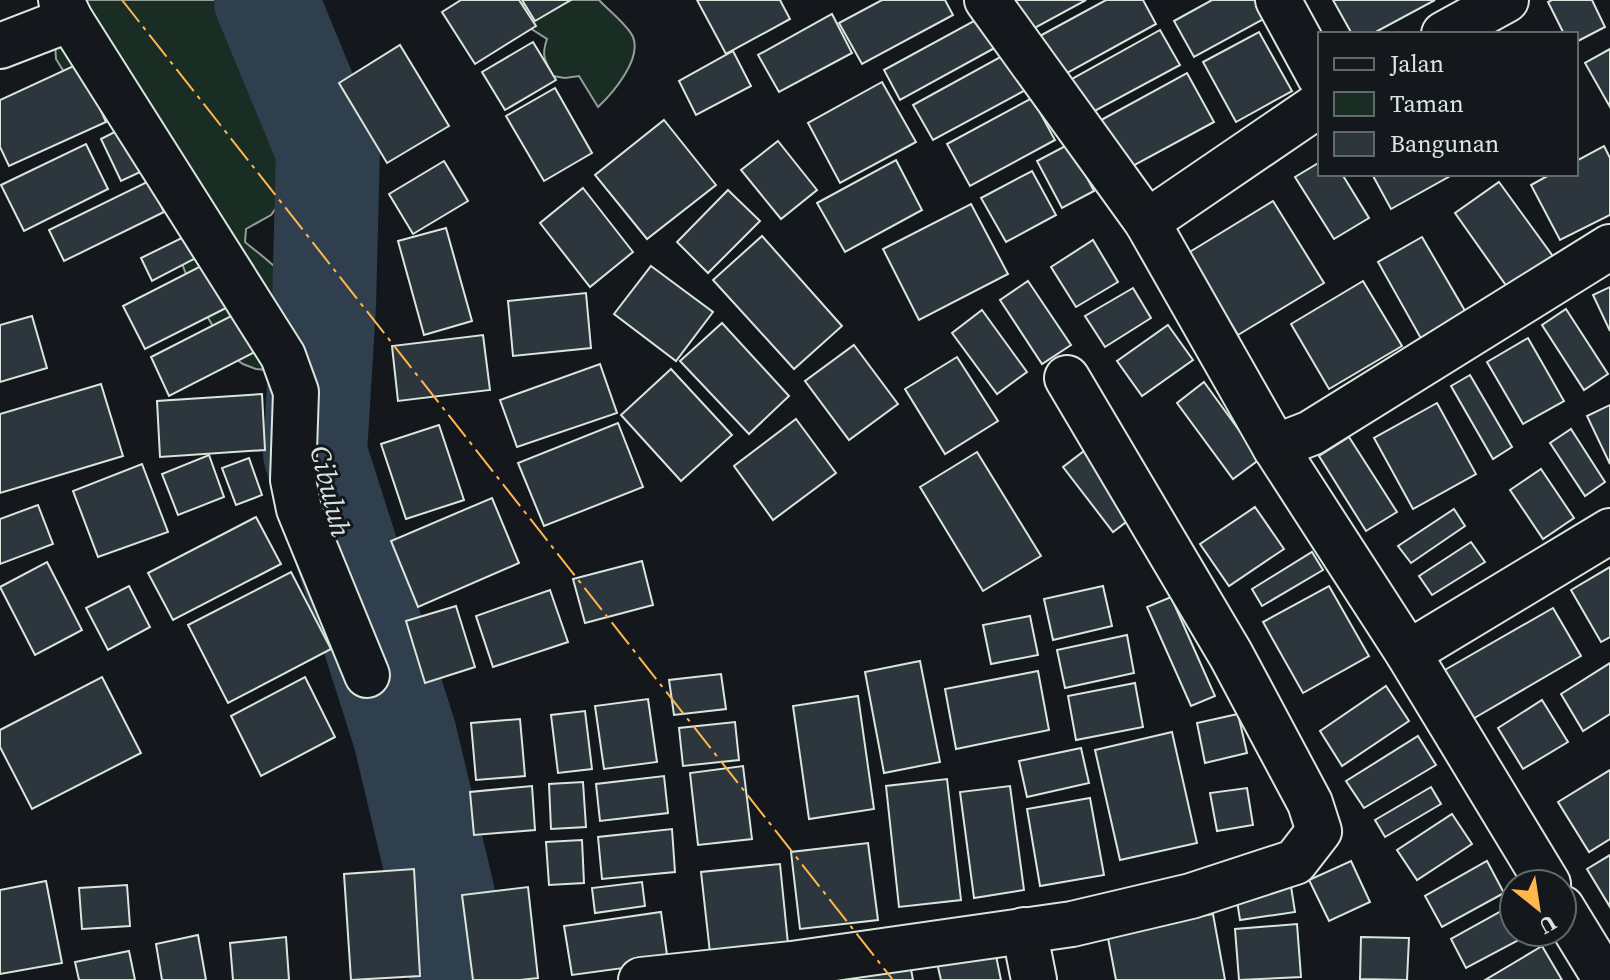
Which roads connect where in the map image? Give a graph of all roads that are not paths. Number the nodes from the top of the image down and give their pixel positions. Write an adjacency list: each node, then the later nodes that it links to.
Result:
1 (987, 0): 9 (street)
2 (1278, 0): 7 (street)
3 (1506, 0): 5 (street)
4 (66, 10): 6 (street); 15 (street)
5 (1448, 32)
6 (0, 46)
7 (1318, 73)
8 (1318, 105): 9 (street)
9 (1147, 222): 12 (street)
10 (1610, 247): 12 (street)
11 (1067, 378): 17 (street)
12 (1275, 447): 14 (street)
13 (1610, 531): 14 (street)
14 (1408, 653): 16 (street)
15 (367, 675)
16 (1538, 868)
17 (1024, 930): 19 (street); 20 (street)
18 (1578, 934): 21 (street)
19 (641, 980)
20 (1034, 980)
21 (1606, 980)

